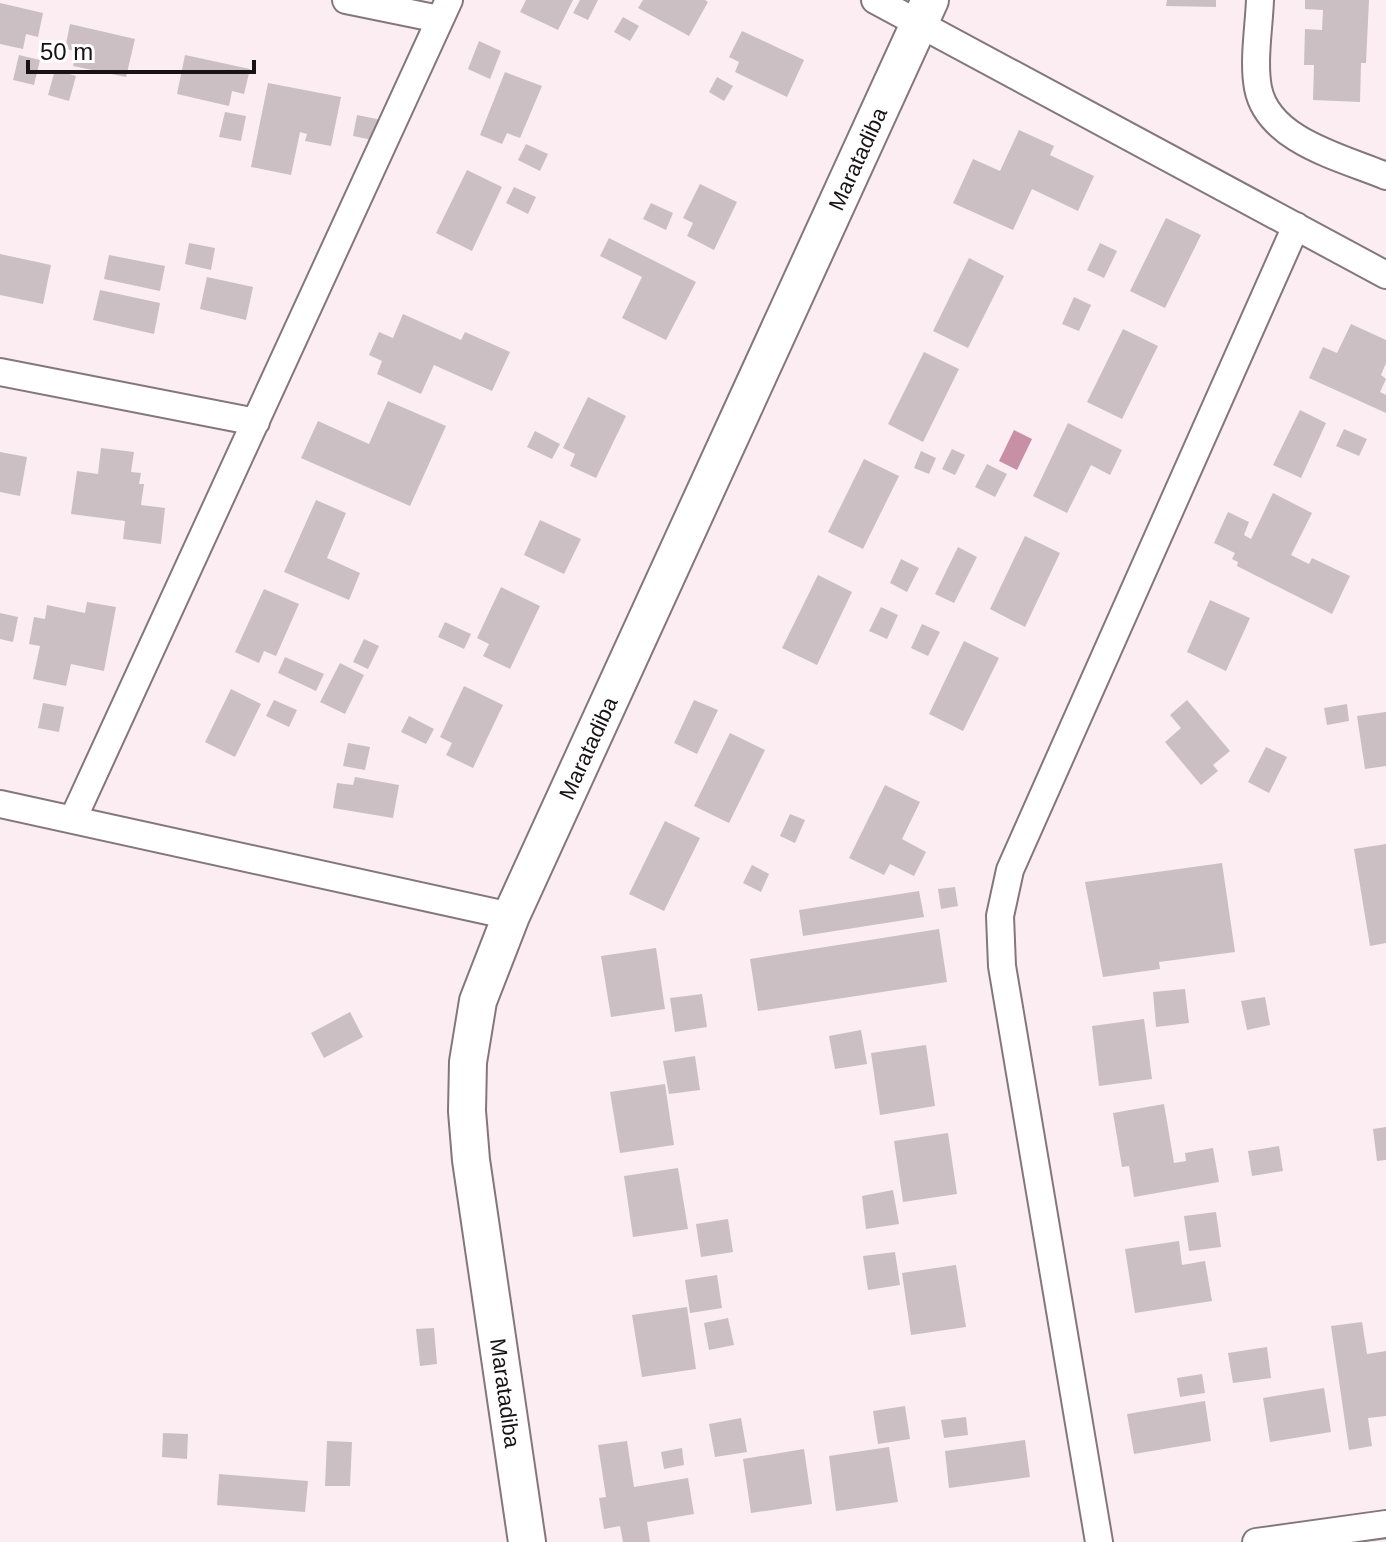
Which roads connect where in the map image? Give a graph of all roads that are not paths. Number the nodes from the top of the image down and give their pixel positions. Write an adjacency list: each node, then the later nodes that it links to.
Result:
1 (346, 0): 4 (street)
2 (875, 0): 5 (street)
3 (1260, 0): 6 (street)
4 (444, 10): 10 (street)
5 (924, 12): 7 (street); 13 (street, Maratadiba)
6 (1386, 176)
7 (1296, 226): 8 (street); 16 (street)
8 (1386, 275)
9 (0, 372): 10 (street)
10 (256, 422): 12 (street)
11 (0, 804): 12 (street)
12 (73, 819): 13 (street)
13 (511, 916): 15 (street, Maratadiba)
14 (1386, 1524): 17 (street)
15 (527, 1542)
16 (1099, 1542)
17 (1256, 1542)

